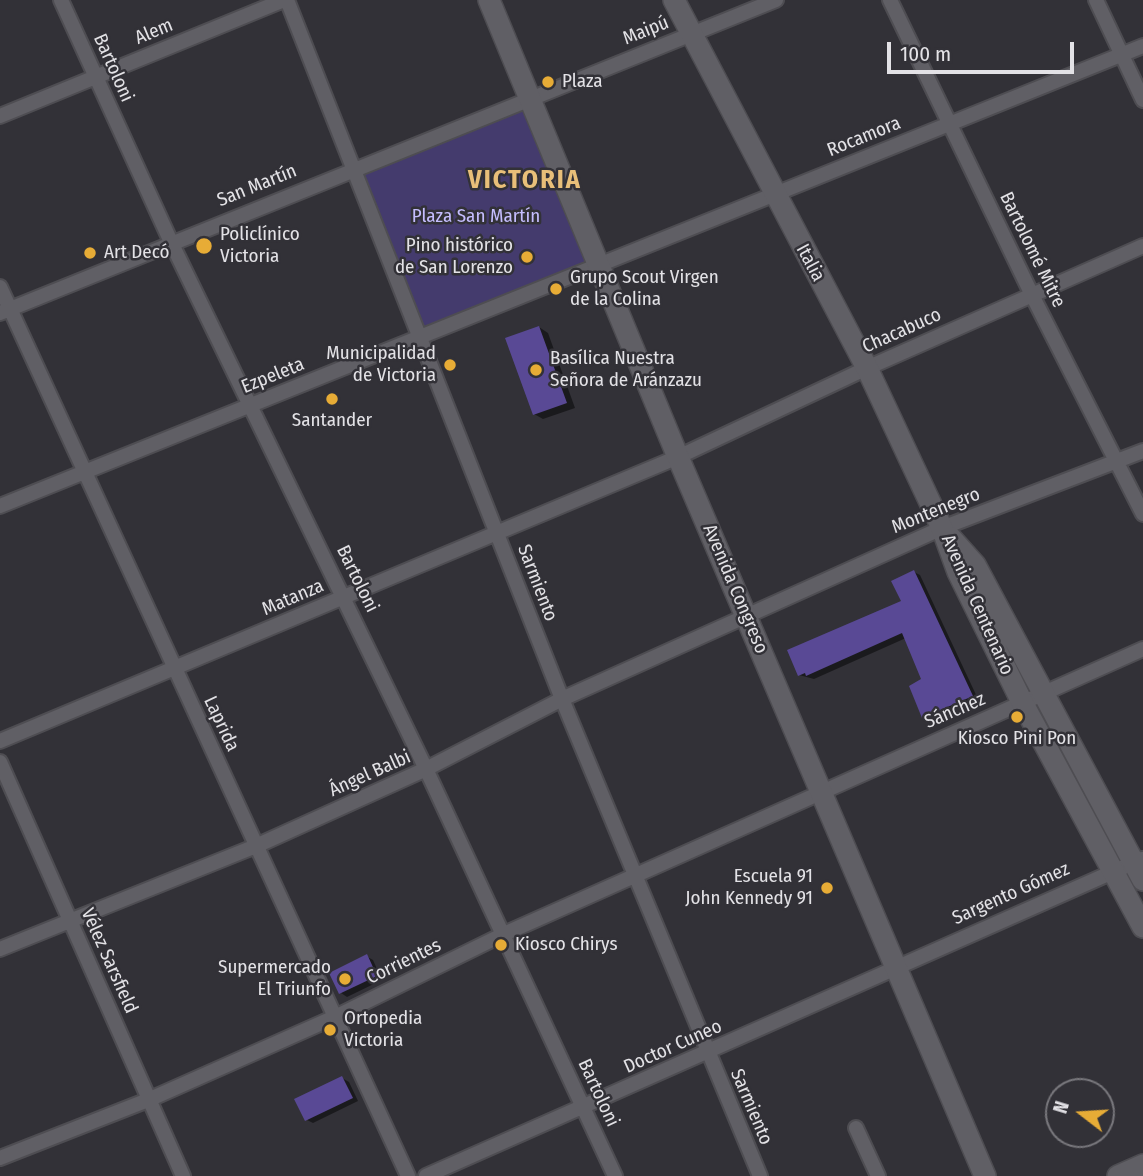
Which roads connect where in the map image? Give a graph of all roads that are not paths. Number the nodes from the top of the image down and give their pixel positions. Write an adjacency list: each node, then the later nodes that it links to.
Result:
1 (61, 0): 11 (street, Bartoloni)
2 (286, 0): 11 (street, Alem); 16 (street, Sarmiento)
3 (489, 0): 12 (street, Avenida Congreso)
4 (674, 0): 8 (street, Italia)
5 (776, 0): 8 (street, Maipú)
6 (890, 0): 15 (street, Bartolomé Mitre)
7 (1096, 0): 10 (street)
8 (690, 35): 12 (street, Maipú); 17 (street, Italia)
9 (1143, 46): 10 (street, Rocamora)
10 (1121, 54): 13 (street); 15 (street, Rocamora)
11 (96, 77): 14 (street, Alem); 18 (street, Bartoloni)
12 (530, 99): 16 (street, San Martín); 20 (street, Avenida Congreso)
13 (1143, 100)
14 (0, 116)
15 (948, 124): 17 (street, Rocamora); 22 (street, Bartolomé Mitre)
16 (352, 169): 18 (street, San Martín); 24 (street, Sarmiento)
17 (773, 195): 20 (street, Rocamora); 25 (street, Italia)
18 (171, 242): 23 (street, San Martín); 26 (street, Bartoloni)
19 (1143, 246): 22 (street, Chacabuco)
20 (598, 265): 24 (street, Ezpeleta); 28 (street, Avenida Congreso)
21 (0, 288): 23 (street, Laprida)
22 (1032, 295): 25 (street, Chacabuco); 29 (street, Bartolomé Mitre)
23 (5, 311): 30 (street, Laprida)
24 (418, 338): 26 (street, Ezpeleta); 34 (street, Sarmiento)
25 (867, 368): 28 (street, Chacabuco); 33 (street, Italia)
26 (251, 405): 30 (street, Ezpeleta); 35 (street, Bartoloni)
27 (1143, 451): 29 (street, Montenegro)
28 (678, 457): 34 (street, Matanza); 36 (street, Avenida Congreso)
29 (1118, 463): 32 (street, Bartolomé Mitre); 33 (street, Montenegro)
30 (85, 472): 31 (street, Ezpeleta); 38 (street, Laprida)
31 (0, 506)
32 (1143, 514)
33 (942, 528): 36 (street, Montenegro); 39 (street, Avenida Centenario); 41 (street, Avenida Centenario)
34 (497, 533): 35 (street, Matanza); 40 (street, Sarmiento)
35 (344, 597): 38 (street, Matanza); 44 (street, Bartoloni)
36 (747, 613): 40 (street, Ángel Balbi); 45 (street, Avenida Congreso)
37 (1143, 649): 39 (street, Sánchez)
38 (175, 668): 42 (street, Matanza); 46 (street, Laprida)
39 (1043, 693): 41 (street, Sánchez); 47 (street, Avenida Centenario)
40 (562, 699): 44 (street, Ángel Balbi); 49 (street, Sarmiento)
41 (1022, 702): 45 (street, Sánchez); 48 (street, Avenida Centenario)
42 (0, 741)
43 (0, 762): 50 (street, Vélez Sarsfield)
44 (426, 769): 46 (street, Ángel Balbi); 52 (street, Bartoloni)
45 (821, 790): 49 (street, Corrientes); 54 (street, Avenida Congreso)
46 (257, 846): 50 (street, Ángel Balbi); 55 (street, Laprida)
47 (1140, 867): 48 (street, Sargento Gómez)
48 (1112, 870): 51 (street, Avenida Centenario); 54 (street, Sargento Gómez)
49 (635, 874): 52 (street, Corrientes); 56 (street, Sarmiento)
50 (70, 921): 53 (street, Ángel Balbi); 57 (street, Vélez Sarsfield)
51 (1143, 928)
52 (504, 934): 55 (street, Corrientes); 58 (street, Bartoloni)
53 (0, 949)
54 (895, 966): 56 (street, Doctor Cuneo); 68 (street, Avenida Congreso)
55 (335, 1017): 57 (street, Corrientes); 63 (street, Laprida)
56 (707, 1054): 58 (street, Doctor Cuneo); 66 (street, Sarmiento)
57 (148, 1100): 60 (street, Corrientes); 62 (street, Vélez Sarsfield)
58 (583, 1107): 64 (street, Doctor Cuneo); 65 (street, Bartoloni)
59 (856, 1128): 67 (street)
60 (0, 1158)
61 (1143, 1165): 69 (street)
62 (183, 1176)
63 (408, 1176)
64 (426, 1176)
65 (615, 1176)
66 (760, 1176)
67 (877, 1176)
68 (985, 1176)
69 (1118, 1176)

